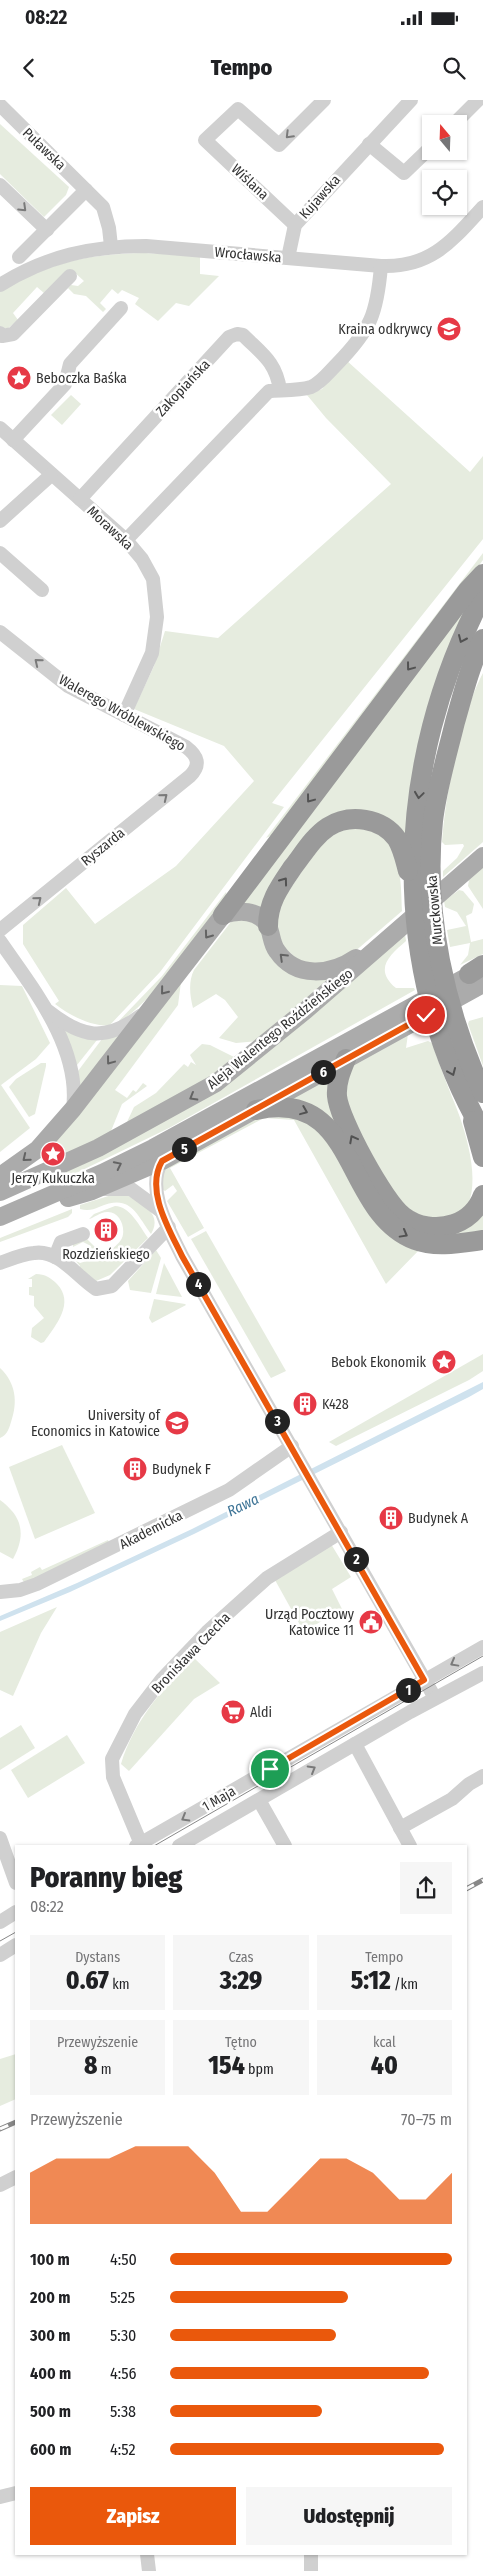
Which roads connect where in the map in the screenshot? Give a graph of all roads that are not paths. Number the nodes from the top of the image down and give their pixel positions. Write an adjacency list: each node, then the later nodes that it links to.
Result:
1 (324, 100): 11 (street, Wiślana, one-way to 11)
2 (411, 100): 6 (street, Kujawska)
3 (478, 100): 5 (street)
4 (3, 106): 9 (street, Puławska)
5 (463, 115)
6 (369, 144): 7 (street); 11 (street, Kujawska)
7 (422, 156)
8 (0, 186): 12 (street, one-way to 12)
9 (86, 190): 12 (street); 13 (street, Puławska)
10 (483, 207): 16 (street, Wrocławska)
11 (295, 225): 15 (street, Kujawska)
12 (47, 230): 14 (street)
13 (111, 246): 15 (street, Wrocławska); 18 (street, Wrocławska)
14 (19, 257)
15 (288, 258): 16 (street, Wrocławska)
16 (381, 266): 21 (street)
17 (70, 276): 20 (street)
18 (0, 285)
19 (121, 308): 23 (street)
20 (0, 333)
21 (280, 390): 25 (street, Zakopiańska); 27 (street)
22 (0, 428): 23 (street, Morawska)
23 (13, 440): 24 (street, Morawska)
24 (50, 475): 25 (street, Morawska); 26 (street)
25 (80, 499): 27 (street, Morawska)
26 (0, 521)
27 (126, 540): 35 (street, Morawska)
28 (0, 553): 30 (street)
29 (483, 574): 40 (highway, one-way to 40)
30 (42, 590)
31 (483, 595): 39 (highway, one-way to 39)
32 (0, 632): 35 (street, Walerego Wróblewskiego, one-way to 32)
33 (483, 640): 36 (highway)
34 (483, 666): 36 (highway)
35 (124, 715): 37 (street, Walerego Wróblewskiego)
36 (455, 723): 49 (highway, Murckowska)
37 (196, 758): 42 (street, Ryszarda, one-way to 37)
38 (483, 856): 43 (main road, Aleja Walentego Roździeńskiego)
39 (411, 872): 41 (highway, one-way to 39); 51 (highway, Murckowska, one-way to 51)
40 (223, 914): 41 (main road); 46 (main road, one-way to 46)
41 (268, 926): 43 (main road, one-way to 41)
42 (0, 930)
43 (394, 934): 58 (main road, Aleja Walentego Roździeńskiego, one-way to 58)
44 (0, 941): 47 (street)
45 (479, 972): 48 (main road); 61 (main road, Aleja Walentego Roździeńskiego, one-way to 45)
46 (151, 1008): 47 (street); 50 (main road, one-way to 50)
47 (47, 1010): 50 (street)
48 (346, 1059): 52 (main road); 59 (highway, one-way to 48)
49 (483, 1093)
50 (73, 1109): 56 (main road, one-way to 56)
51 (470, 1109): 53 (highway, Murckowska); 54 (highway)
52 (256, 1110): 55 (main road); 64 (highway, one-way to 64)
53 (483, 1132)
54 (483, 1156)
55 (162, 1161): 57 (main road); 60 (street)
56 (0, 1176)
57 (92, 1191): 60 (street); 61 (main road)
58 (0, 1192)
59 (483, 1196)
60 (161, 1211): 62 (street)
61 (5, 1215)
62 (169, 1227): 65 (street); 67 (street)
63 (83, 1234): 65 (street)
64 (483, 1240)
65 (56, 1257): 66 (street)
66 (0, 1262)
67 (292, 1446): 68 (street); 69 (street, Akademicka)
68 (341, 1532): 72 (street); 79 (street, Bronisława Czecha)
69 (0, 1592)
70 (483, 1647): 72 (street, 1 Maja, one-way to 72)
71 (483, 1673): 73 (street, 1 Maja)
72 (424, 1680): 73 (street); 79 (street, 1 Maja, one-way to 79)
73 (435, 1698): 74 (street, 1 Maja)
74 (355, 1744): 76 (street, 1 Maja, one-way to 74); 77 (street)
75 (483, 1776): 77 (street)
76 (259, 1800): 80 (street, 1 Maja); 81 (street)
77 (400, 1828): 82 (street)
78 (0, 1838): 83 (street)
79 (139, 1845)
80 (181, 1845)
81 (284, 1845)
82 (409, 1845)
83 (15, 1880)
84 (15, 1913): 85 (street)
85 (0, 1922)
86 (15, 1946): 87 (street)
87 (0, 1955)
88 (15, 2178): 89 (street)
89 (0, 2185)
90 (15, 2493): 91 (street)
91 (0, 2497)
92 (147, 2555): 94 (street)
93 (311, 2555): 95 (street)
94 (149, 2571)
95 (312, 2571)

